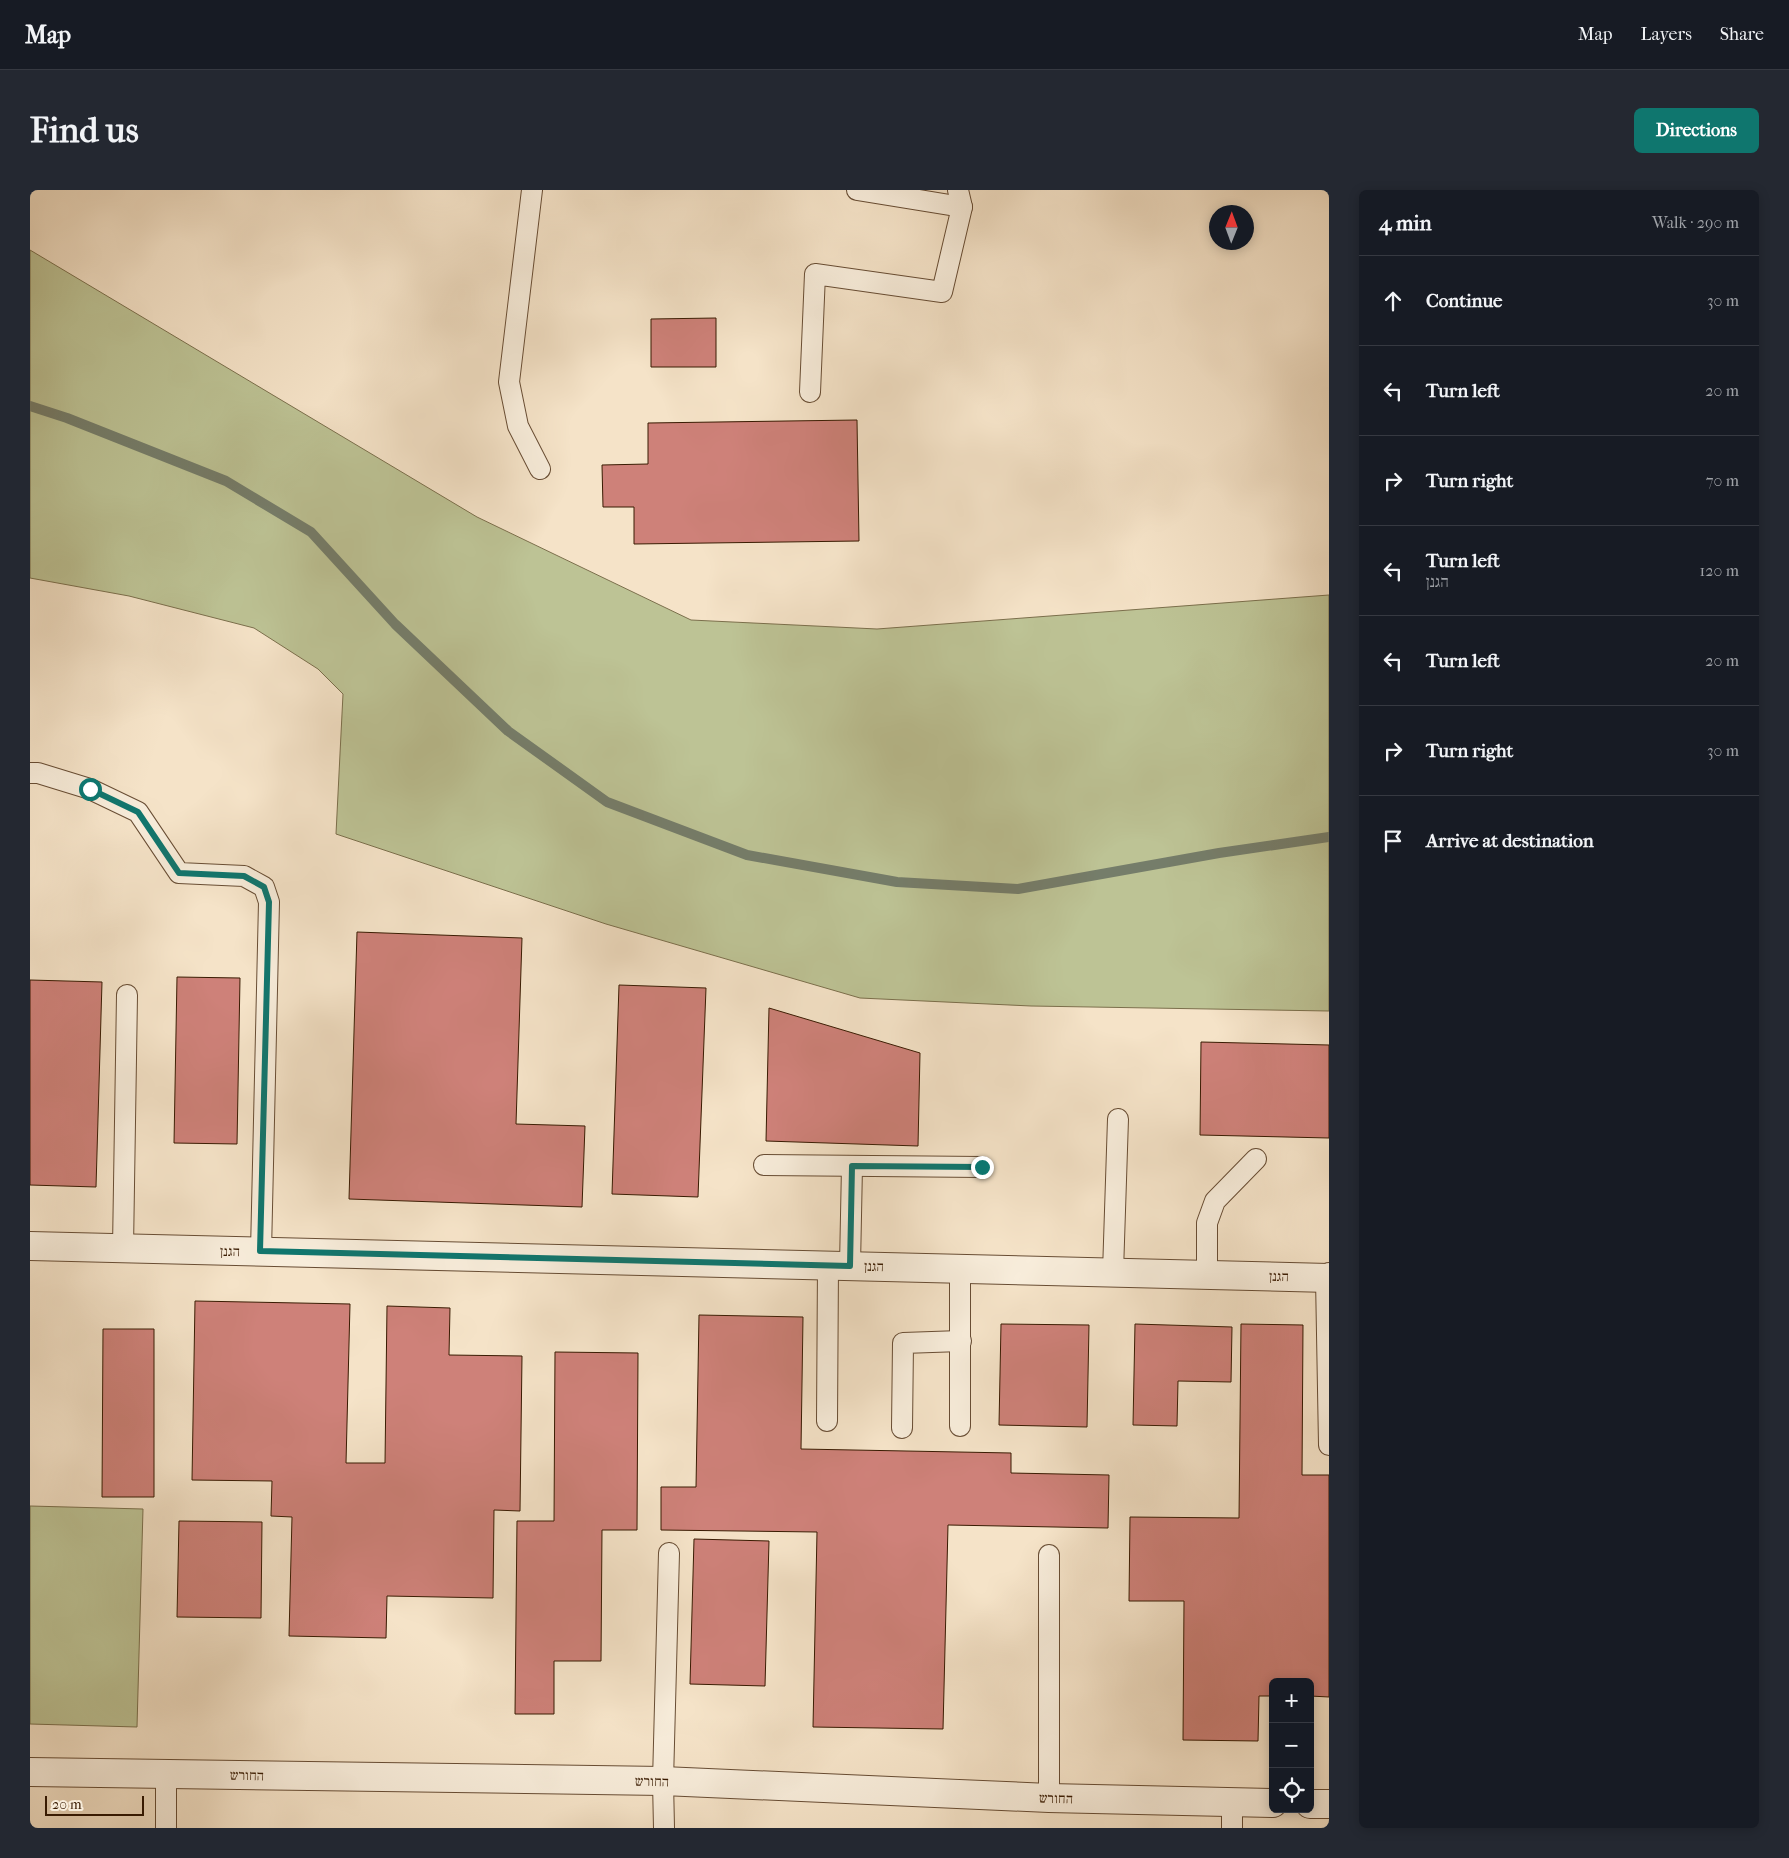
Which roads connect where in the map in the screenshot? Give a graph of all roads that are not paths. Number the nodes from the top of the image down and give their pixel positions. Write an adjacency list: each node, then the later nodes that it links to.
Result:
1 (532, 190): 6 (lane)
2 (857, 190): 4 (lane)
3 (976, 190): 4 (lane)
4 (960, 199): 5 (lane)
5 (810, 392)
6 (540, 469)
7 (30, 773): 16 (lane)
8 (127, 995): 15 (lane)
9 (1118, 1119): 19 (lane)
10 (1256, 1159): 20 (lane)
11 (764, 1165): 12 (lane)
12 (852, 1166): 13 (lane); 17 (lane)
13 (982, 1167)
14 (30, 1246): 15 (street, הגנן)
15 (122, 1248): 16 (street, הגנן)
16 (260, 1251): 17 (street, הגנן)
17 (839, 1265): 18 (street, הגנן); 23 (lane)
18 (960, 1268): 19 (street, הגנן); 22 (lane)
19 (1113, 1272): 20 (street, הגנן)
20 (1206, 1274): 21 (street, הגנן)
21 (1328, 1276): 26 (lane)
22 (960, 1342): 24 (lane); 25 (lane)
23 (827, 1421)
24 (960, 1426)
25 (902, 1428)
26 (1329, 1445)
27 (669, 1553): 31 (lane)
28 (1048, 1555): 32 (lane)
29 (30, 1772): 30 (street, החורש)
30 (166, 1774): 31 (street, החורש); 37 (lane)
31 (663, 1781): 32 (street, החורש); 38 (lane)
32 (1049, 1798): 36 (street, החורש)
33 (1269, 1804): 36 (street, החורש)
34 (1314, 1804): 35 (street)
35 (1329, 1804)
36 (1232, 1815)
37 (166, 1828)
38 (664, 1828)

